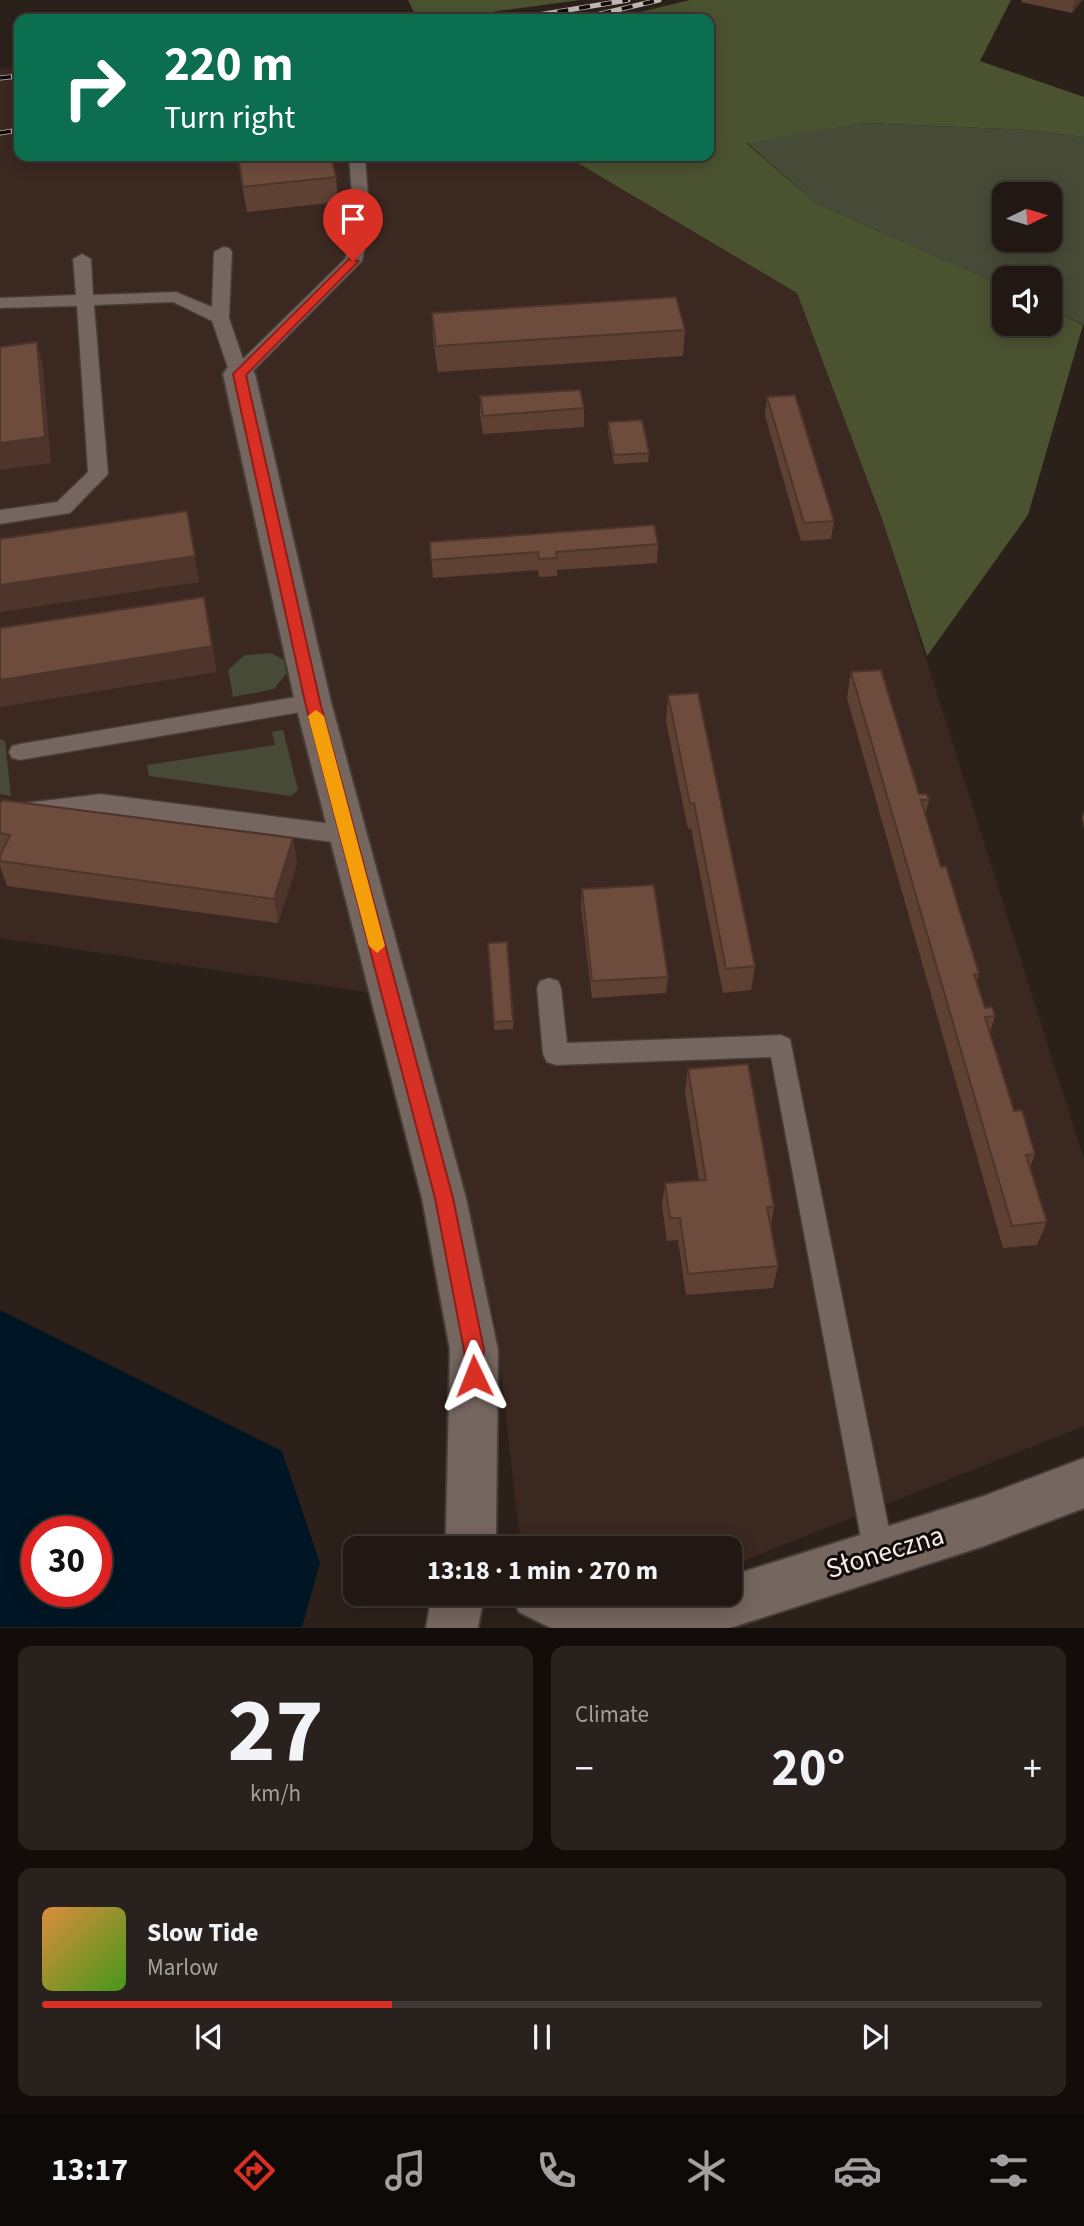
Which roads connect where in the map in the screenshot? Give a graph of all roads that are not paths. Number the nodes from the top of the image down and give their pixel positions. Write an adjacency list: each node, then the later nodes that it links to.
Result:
1 (357, 161): 7 (lane)
2 (223, 252): 6 (lane)
3 (82, 259): 4 (lane)
4 (84, 300): 5 (lane); 6 (lane); 8 (lane)
5 (0, 303)
6 (220, 318): 7 (lane)
7 (239, 374): 9 (street)
8 (0, 517)
9 (313, 702): 10 (lane); 12 (street)
10 (20, 751)
11 (0, 816): 12 (lane)
12 (348, 835): 15 (street)
13 (549, 988): 16 (lane)
14 (1084, 1483): 16 (street, Słoneczna)
15 (475, 1536)
16 (879, 1554): 19 (street, Słoneczna)
17 (456, 1606): 20 (street)
18 (563, 1606): 19 (street, Słoneczna)
19 (676, 1622)
20 (452, 1628)

